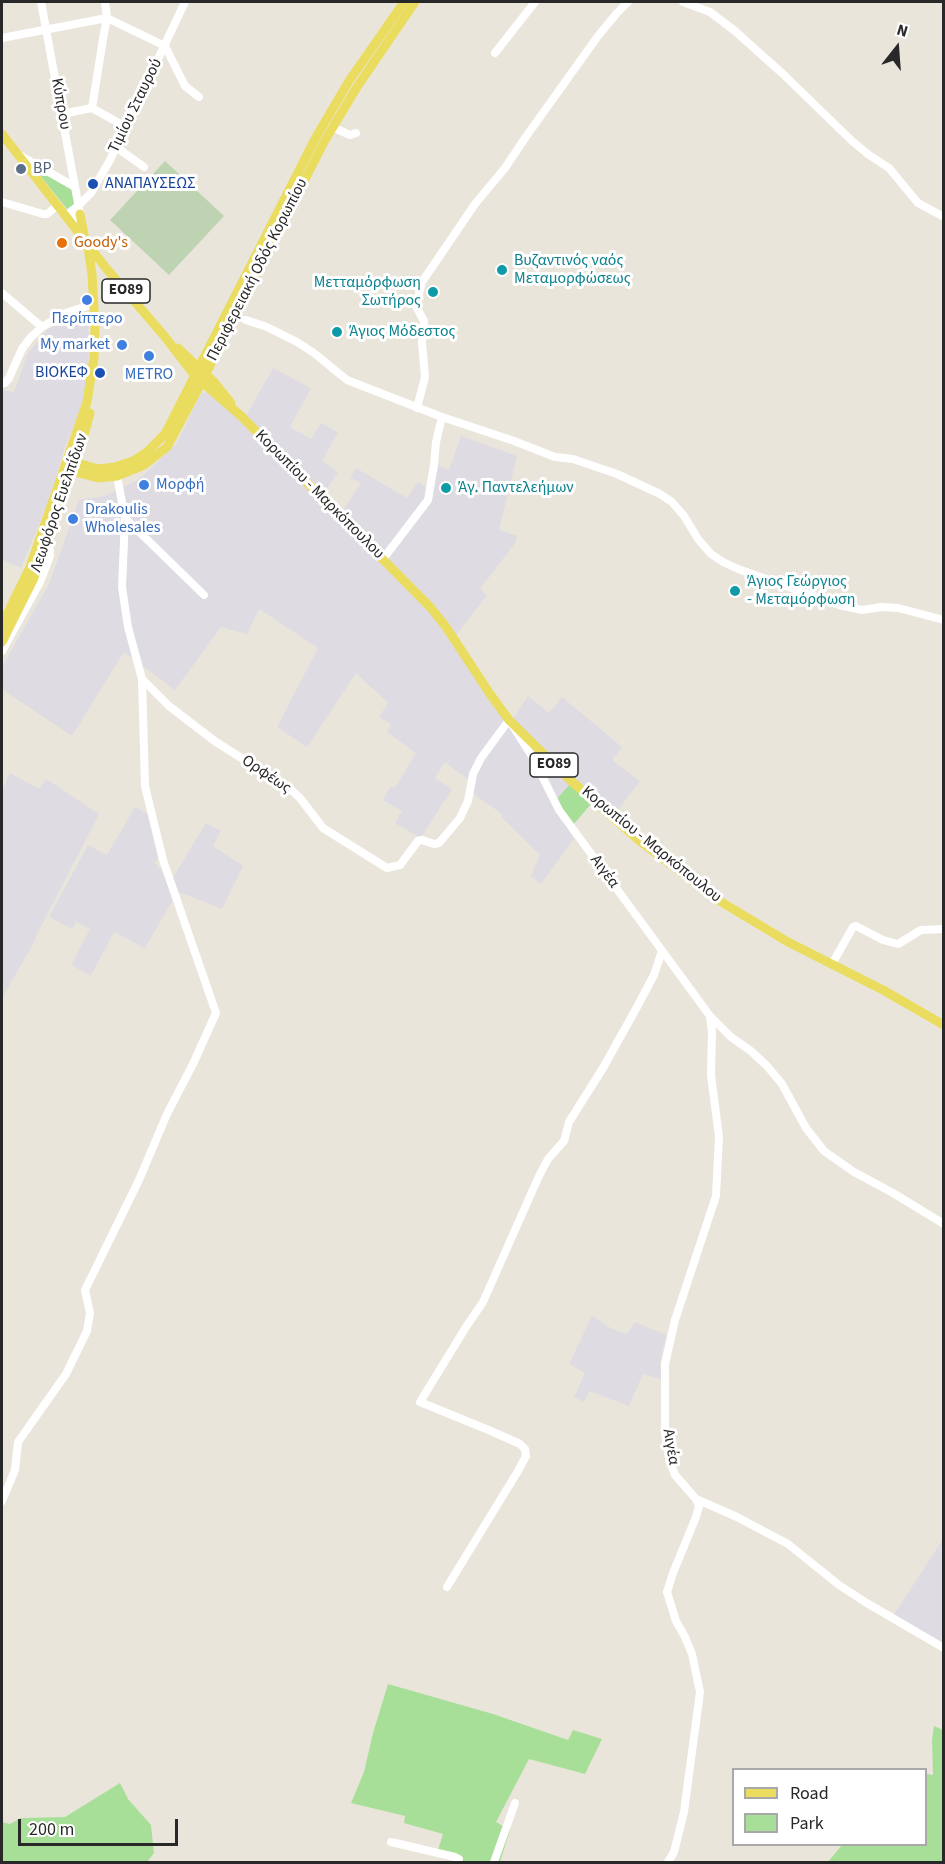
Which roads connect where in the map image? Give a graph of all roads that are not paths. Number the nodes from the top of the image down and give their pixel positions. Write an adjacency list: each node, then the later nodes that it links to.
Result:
1 (41, 2): 11 (street, Κύπρου)
2 (105, 2): 10 (street)
3 (113, 2): 10 (street)
4 (185, 2): 13 (street, Τιμίου Σταυρού)
5 (404, 2): 37 (main road, Περιφερειακή Οδός Κορωπίου)
6 (415, 2): 19 (main road, Περιφερειακή Οδός Κορωπίου)
7 (535, 2): 14 (street)
8 (628, 2): 39 (street)
9 (683, 2): 29 (street)
10 (107, 15): 11 (street); 13 (street); 16 (street)
11 (46, 29): 12 (street); 17 (street, Κύπρου)
12 (2, 38)
13 (165, 46): 15 (street); 18 (street, Τιμίου Σταυρού)
14 (495, 53)
15 (199, 97)
16 (92, 108): 17 (street); 18 (street)
17 (62, 114): 25 (street, Κύπρου)
18 (126, 127): 22 (street, Τιμίου Σταυρού)
19 (332, 128): 20 (street); 37 (main road, Περιφερειακή Οδός Κορωπίου)
20 (356, 133)
21 (2, 137): 23 (main road, ΕΟ89)
22 (116, 147): 24 (street); 28 (street, Τιμίου Σταυρού)
23 (16, 153): 25 (street); 27 (main road, ΕΟ89)
24 (144, 166)
25 (75, 187): 28 (street, Κύπρου)
26 (2, 202): 27 (street)
27 (57, 206): 30 (main road, ΕΟ89)
28 (79, 210): 30 (street, Τιμίου Σταυρού); 31 (main road, Λεωφόρος Ευελπίδων)
29 (944, 218)
30 (67, 219): 31 (main road, ΕΟ89)
31 (87, 244): 33 (main road, Λεωφόρος Ευελπίδων); 37 (main road, Κορωπίου - Μαρκόπουλου / ΕΟ89)
32 (2, 293): 35 (street)
33 (94, 304): 35 (street); 36 (main road, Λεωφόρος Ευελπίδων)
34 (246, 320): 39 (street)
35 (42, 327): 38 (street)
36 (94, 357): 41 (main road, Λεωφόρος Ευελπίδων); 42 (main road, Λεωφόρος Ευελπίδων)
37 (201, 375): 43 (main road, Περιφερειακή Οδός Κορωπίου); 45 (main road, Περιφερειακή Οδός Κορωπίου); 49 (main road, Κορωπίου - Μαρκόπουλου / ΕΟ89)
38 (2, 383)
39 (417, 408): 40 (street)
40 (442, 417): 49 (street); 51 (street)
41 (82, 442): 42 (main road, Λεωφόρος Ευελπίδων); 43 (main road)
42 (70, 466): 43 (main road, Περιφερειακή Οδός Κορωπίου); 44 (main road, Περιφερειακή Οδός Κορωπίου); 46 (main road, Λεωφόρος Ευελπίδων); 52 (main road, Λεωφόρος Ευελπίδων)
43 (98, 469)
44 (88, 476): 45 (main road, Περιφερειακή Οδός Κορωπίου); 46 (main road)
45 (117, 476): 47 (street, Ορφέως)
46 (68, 485): 48 (main road, Λεωφόρος Ευελπίδων)
47 (125, 518): 50 (street); 55 (street, Ορφέως)
48 (48, 540): 53 (main road, Λεωφόρος Ευελπίδων); 54 (street)
49 (383, 559): 56 (main road, Κορωπίου - Μαρκόπουλου / ΕΟ89)
50 (204, 595)
51 (944, 620)
52 (2, 625)
53 (2, 642)
54 (2, 651)
55 (142, 679): 56 (street, Ορφέως); 66 (street)
56 (509, 720): 58 (street, Αιγέα); 59 (main road, Κορωπίου - Μαρκόπουλου / ΕΟ89)
57 (944, 929): 59 (street)
58 (663, 951): 60 (street, Αιγέα); 67 (street)
59 (832, 964): 61 (main road, Κορωπίου - Μαρκόπουλου / ΕΟ89)
60 (710, 1016): 62 (street, Αιγέα); 63 (street, Αιγέα)
61 (944, 1025)
62 (722, 1028): 63 (street); 64 (street, Αιγέα)
63 (712, 1032): 65 (street, Αιγέα)
64 (944, 1224)
65 (696, 1498): 68 (street); 73 (street)
66 (2, 1501)
67 (447, 1587)
68 (944, 1648)
69 (515, 1803): 72 (street)
70 (392, 1842): 71 (street)
71 (458, 1863)
72 (494, 1863)
73 (668, 1863)

